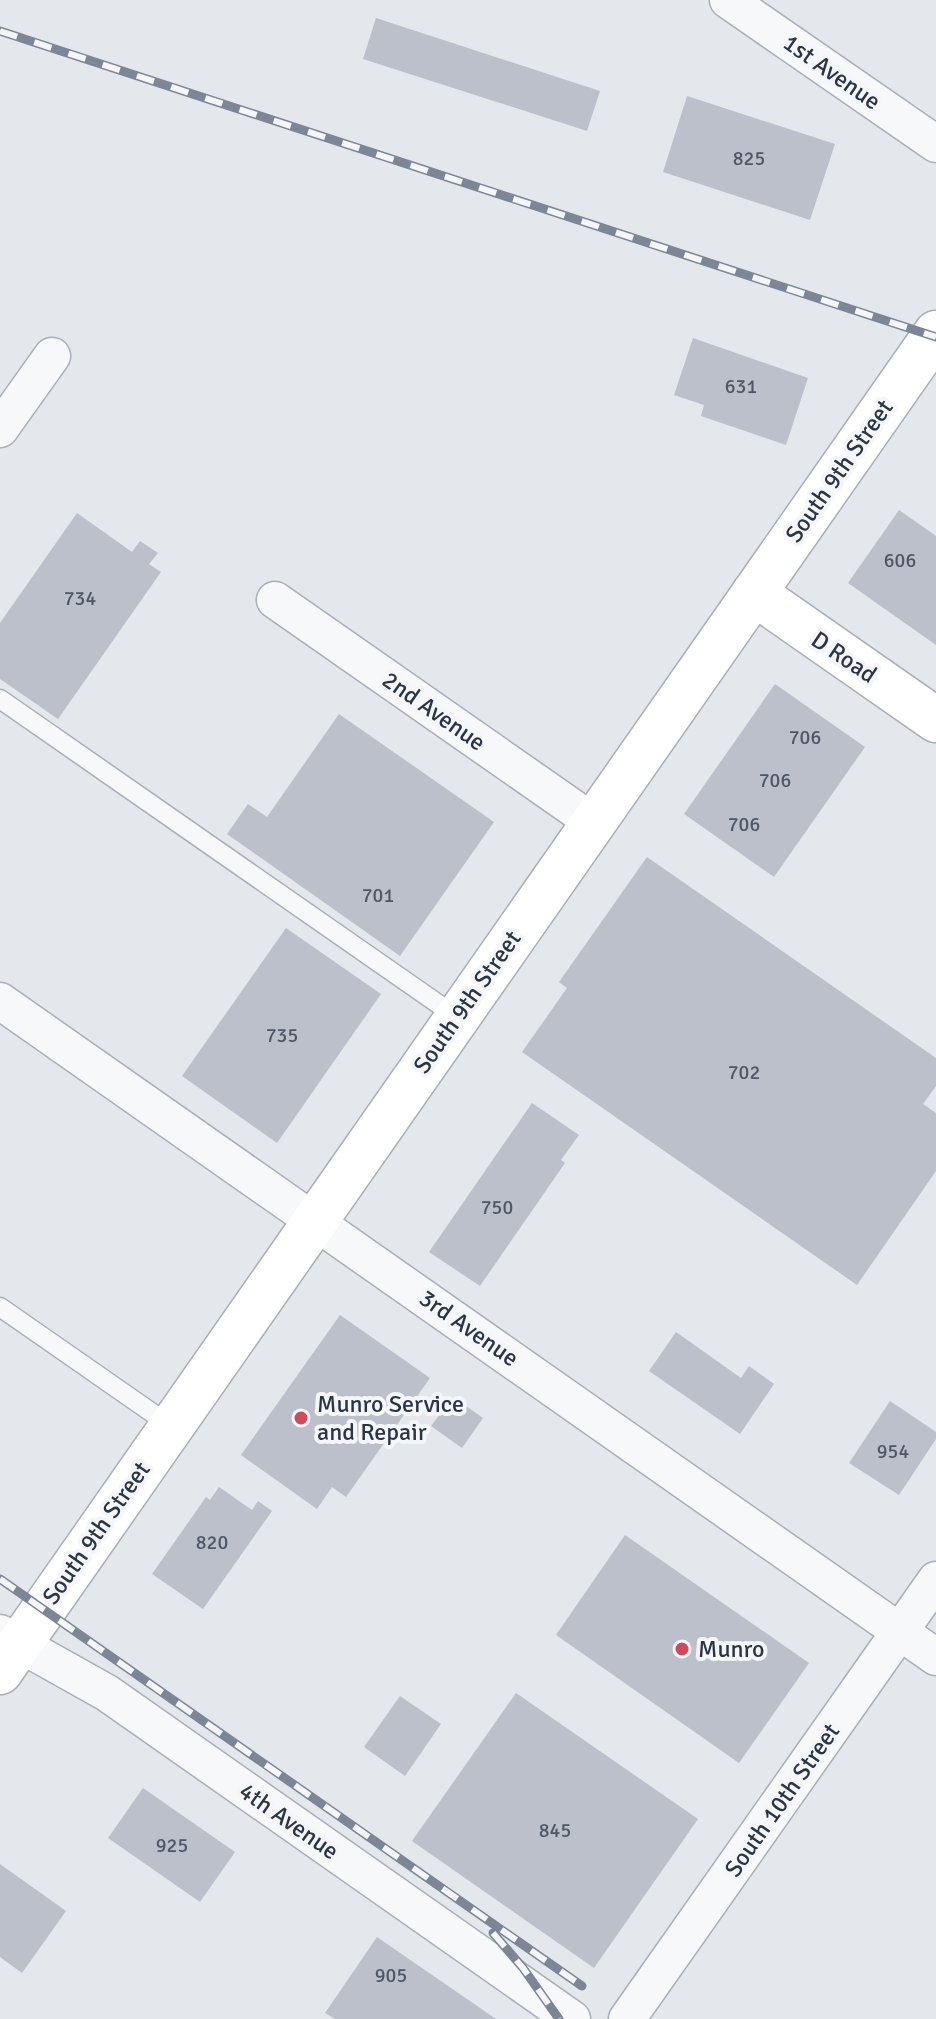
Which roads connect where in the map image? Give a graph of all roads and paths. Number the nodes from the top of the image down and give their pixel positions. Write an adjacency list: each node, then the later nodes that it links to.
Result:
1 (728, 0): 2 (street, 1st Avenue)
2 (936, 144)
3 (936, 333): 6 (street, South 9th Street)
4 (52, 356): 5 (street)
5 (0, 429)
6 (754, 593): 9 (street, D Road); 10 (street, South 9th Street)
7 (275, 600): 10 (street, 2nd Avenue)
8 (0, 699): 12 (lane)
9 (936, 720)
10 (593, 822): 12 (street, South 9th Street)
11 (0, 1001): 13 (street, 3rd Avenue)
12 (457, 1017): 13 (street, South 9th Street)
13 (315, 1220): 15 (street, South 9th Street); 17 (street, 3rd Avenue)
14 (0, 1307): 15 (lane)
15 (171, 1426): 18 (street, South 9th Street)
16 (936, 1580): 17 (street, South 10th Street)
17 (900, 1632): 19 (street, 3rd Avenue); 21 (street, South 10th Street)
18 (7, 1649): 20 (street, 4th Avenue)
19 (936, 1657)
20 (572, 2019)
21 (627, 2019)

